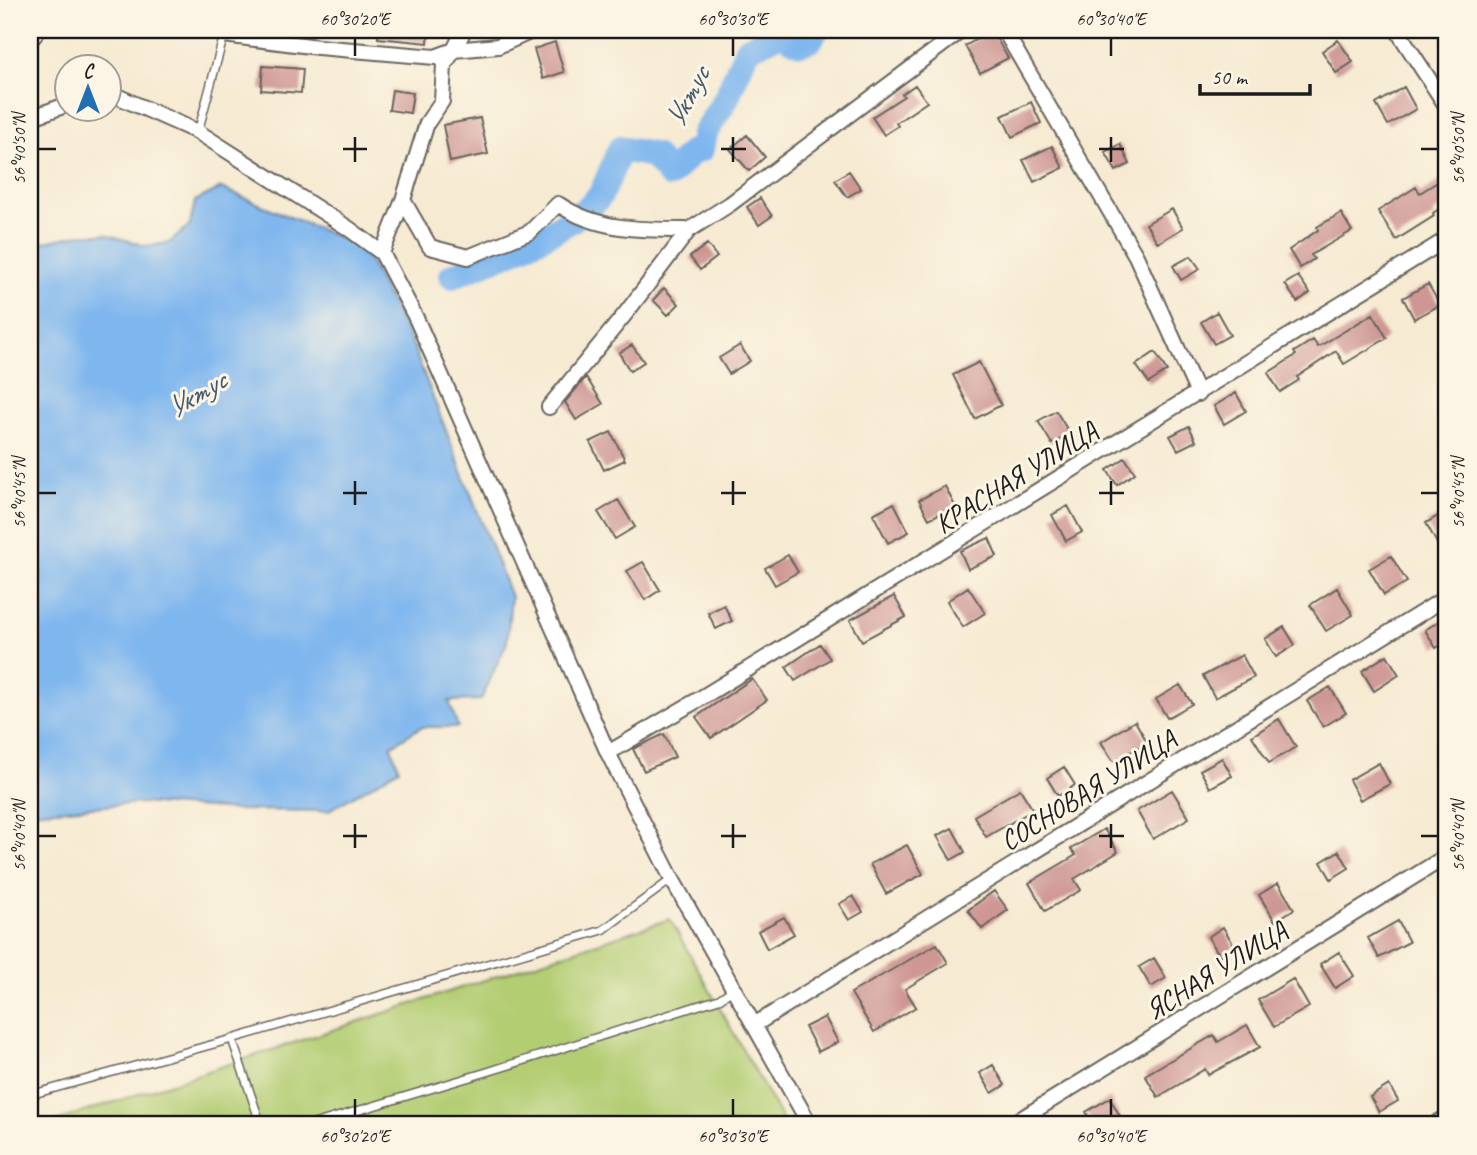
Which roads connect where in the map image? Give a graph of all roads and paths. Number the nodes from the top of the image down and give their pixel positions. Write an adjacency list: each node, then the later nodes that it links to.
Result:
1 (464, 30): 7 (street)
2 (534, 30): 7 (street)
3 (962, 30): 14 (street)
4 (1004, 30): 17 (street)
5 (1398, 30): 9 (street)
6 (225, 32): 7 (street); 12 (lane)
7 (454, 50): 13 (street)
8 (122, 99): 12 (street)
9 (1447, 107)
10 (52, 110): 11 (street)
11 (30, 118)
12 (198, 132): 16 (street)
13 (403, 200): 14 (street); 16 (street)
14 (689, 230): 18 (street)
15 (1447, 239): 17 (street, КРАСНАЯ УЛИЦА)
16 (382, 253): 20 (street)
17 (1198, 394): 20 (street, КРАСНАЯ УЛИЦА)
18 (549, 407)
19 (1447, 597): 24 (street, СОСНОВАЯ УЛИЦА)
20 (608, 753): 22 (street)
21 (1447, 856): 31 (street, ЯСНАЯ УЛИЦА)
22 (672, 879): 23 (street); 25 (lane)
23 (734, 989): 24 (street); 29 (lane)
24 (754, 1025): 30 (street)
25 (232, 1039): 26 (lane); 28 (lane)
26 (30, 1095)
27 (1447, 1117): 32 (street)
28 (261, 1125)
29 (310, 1125)
30 (810, 1125)
31 (1011, 1125)
32 (1434, 1125)

